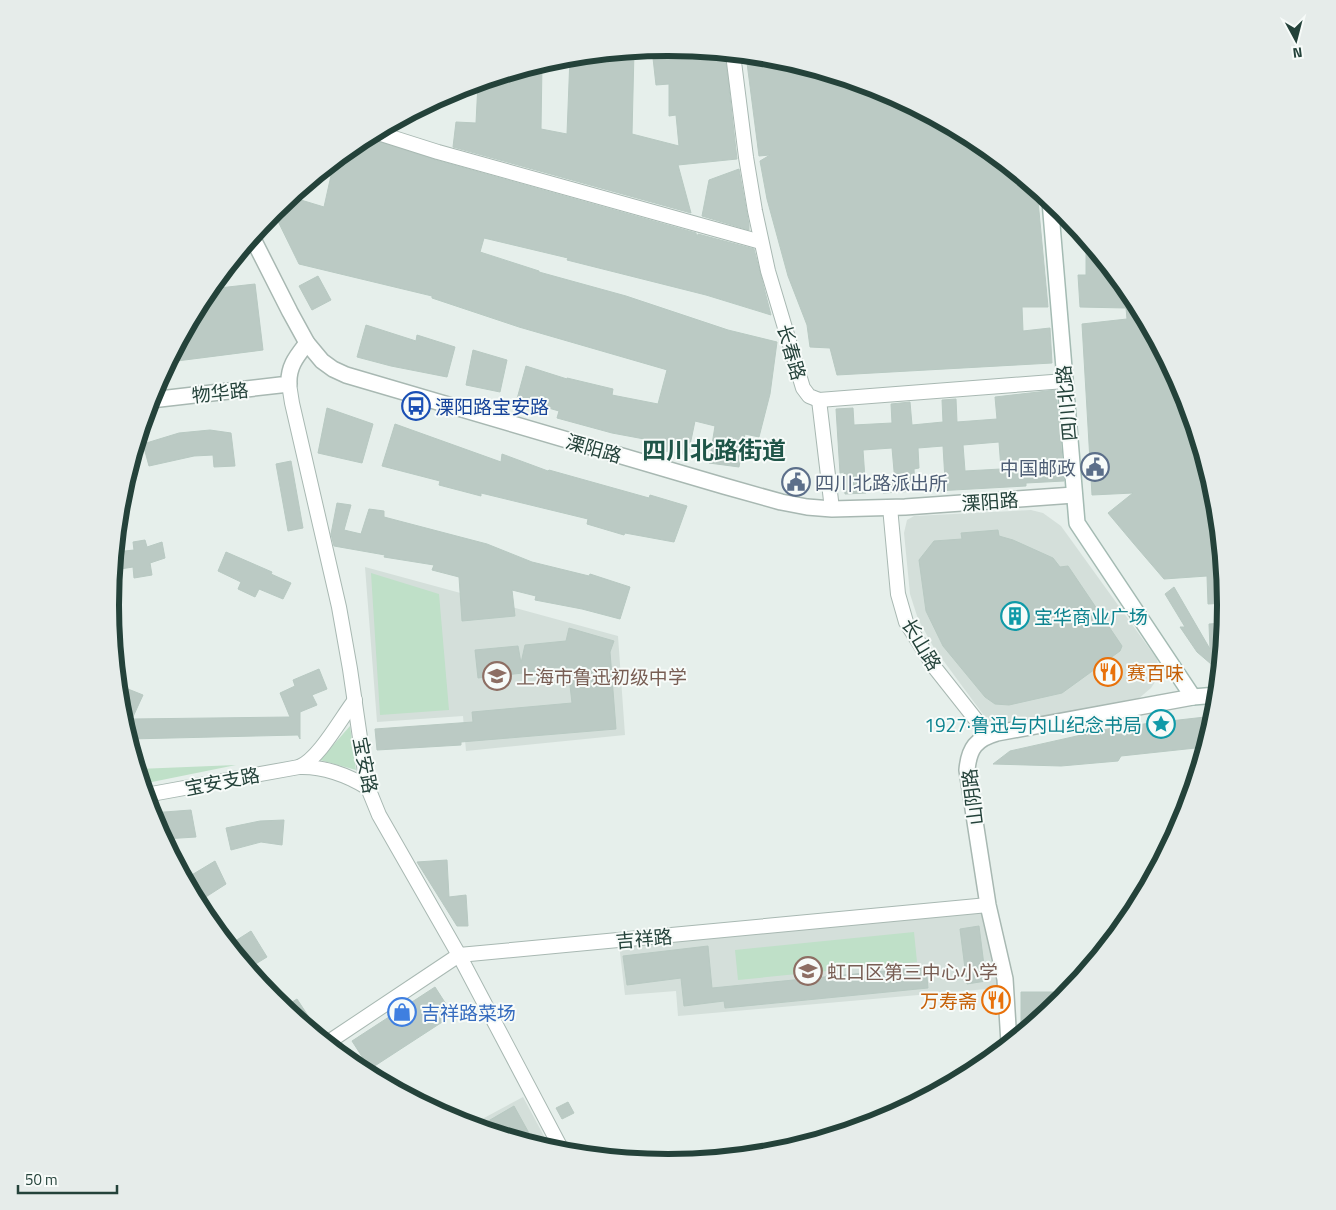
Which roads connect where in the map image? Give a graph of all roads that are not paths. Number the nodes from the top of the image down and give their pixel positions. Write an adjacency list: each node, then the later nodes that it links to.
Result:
1 (734, 60): 4 (street, 长春路)
2 (385, 135): 4 (street)
3 (1051, 212): 7 (street, 四川北路)
4 (761, 242): 10 (street, 长春路)
5 (255, 243): 6 (street, 溧阳路)
6 (307, 342): 8 (street, 宝安路); 13 (street, 溧阳路)
7 (1065, 381): 10 (street, 长春路); 11 (street, 四川北路)
8 (289, 384): 9 (street, 物华路); 16 (street, 宝安路)
9 (160, 399)
10 (819, 400): 13 (street)
11 (1074, 495): 12 (street, 溧阳路); 15 (street, 四川北路)
12 (890, 507): 13 (street, 溧阳路); 17 (street, 长山路)
13 (832, 509)
14 (1209, 695): 15 (street)
15 (1193, 696): 17 (street)
16 (355, 700): 18 (street, 宝安支路); 19 (street, 宝安路)
17 (988, 735): 21 (street, 山阴路)
18 (298, 767): 19 (street, 宝安支路); 20 (street, 宝安支路)
19 (368, 788): 22 (street, 宝安路)
20 (153, 794)
21 (988, 905): 22 (street, 吉祥路); 23 (street, 山阴路)
22 (459, 955): 24 (street, 吉祥路); 25 (street, 宝安路)
23 (1008, 1035)
24 (333, 1039)
25 (558, 1142)

